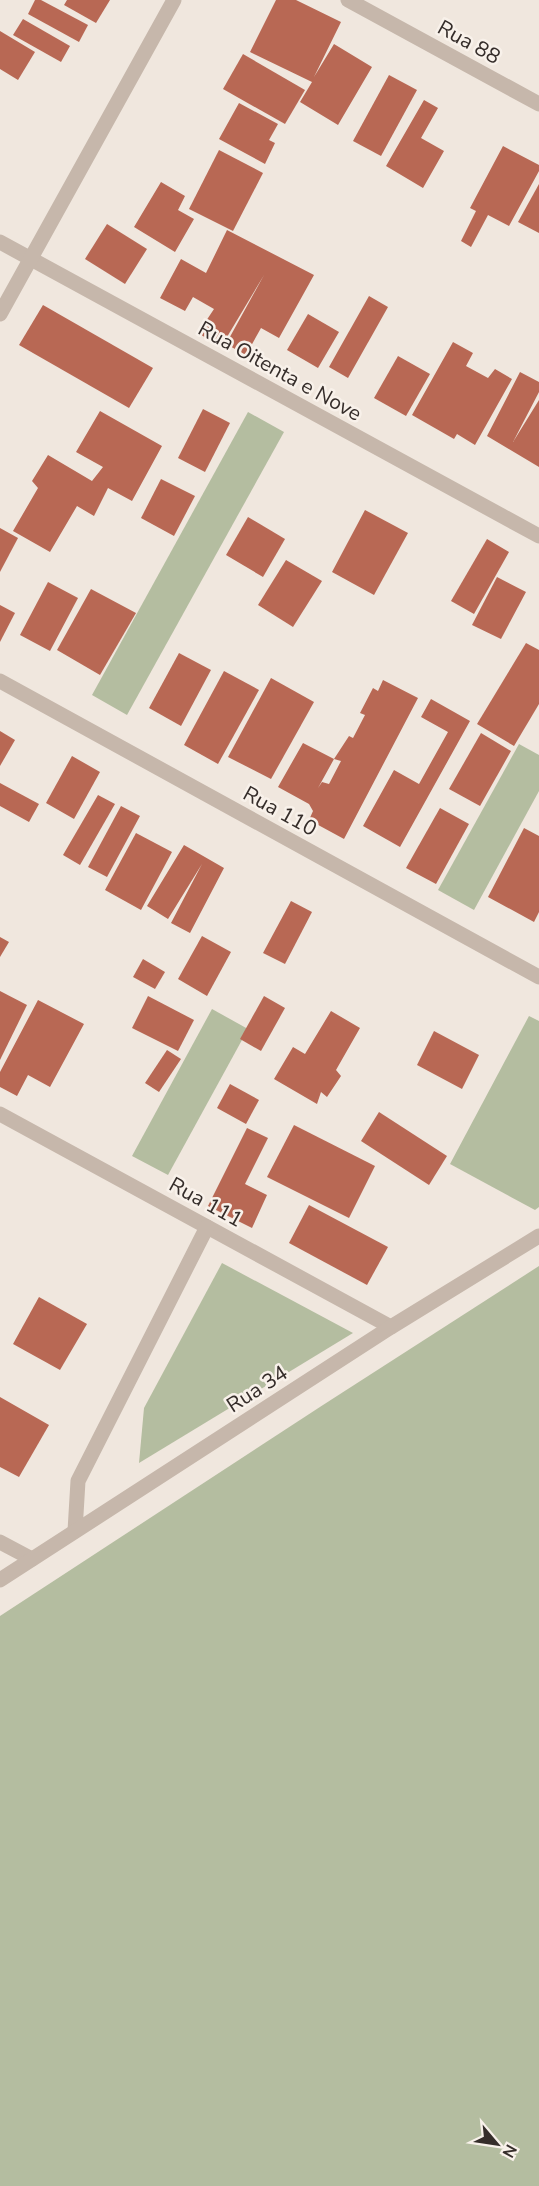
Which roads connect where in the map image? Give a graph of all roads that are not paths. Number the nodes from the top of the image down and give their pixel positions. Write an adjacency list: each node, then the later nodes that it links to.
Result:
1 (174, 0): 5 (street)
2 (348, 0): 3 (street, Rua 88)
3 (539, 104)
4 (0, 242): 5 (street, Rua Oitenta e Nove)
5 (30, 259): 6 (street); 7 (street, Rua Oitenta e Nove)
6 (0, 314)
7 (539, 536)
8 (0, 681): 9 (street, Rua 110)
9 (539, 977)
10 (0, 1114): 11 (street, Rua 111)
11 (207, 1227): 13 (street, Rua 111); 14 (street)
12 (539, 1236): 13 (street, Rua 34)
13 (391, 1328): 14 (street, Rua 34)
14 (75, 1532): 16 (street, Rua 34)
15 (0, 1542): 16 (street)
16 (32, 1559): 17 (street, Rua 34)
17 (0, 1580)

